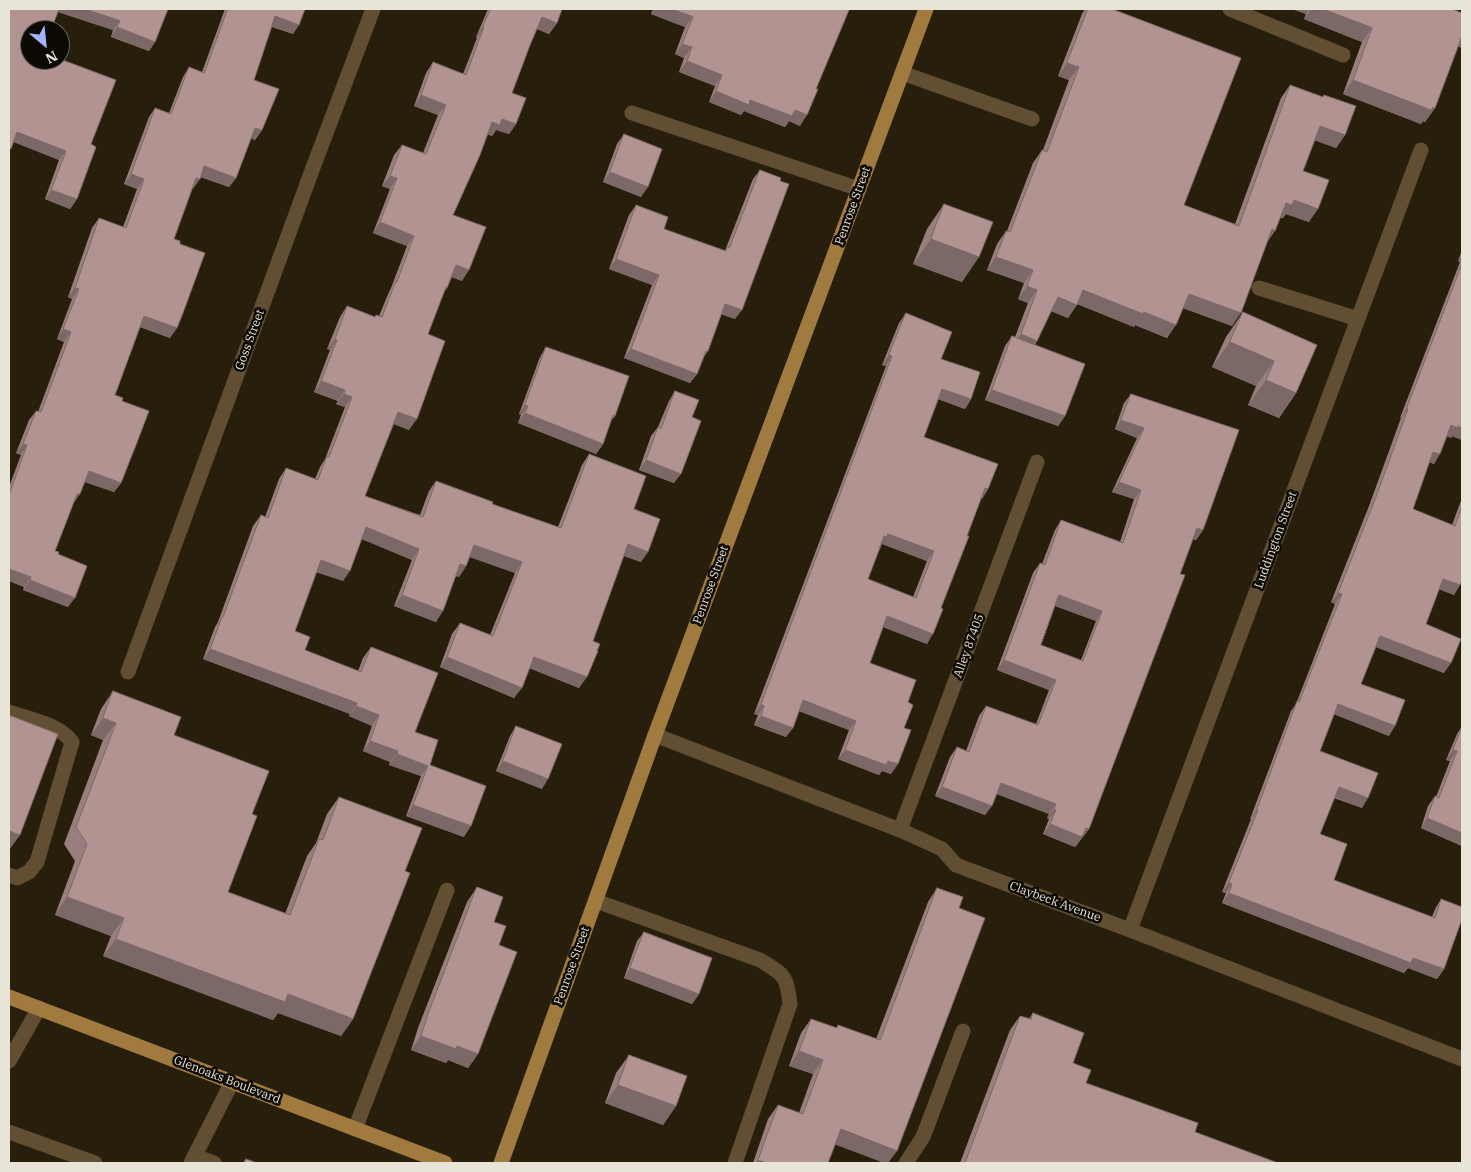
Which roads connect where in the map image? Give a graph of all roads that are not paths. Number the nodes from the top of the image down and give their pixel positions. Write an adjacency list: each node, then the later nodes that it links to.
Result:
1 (373, 9): 13 (street, Goss Street)
2 (926, 9): 5 (main road, Penrose Street)
3 (1230, 9): 4 (street)
4 (1343, 55)
5 (902, 74): 7 (street); 9 (main road, Penrose Street)
6 (632, 113): 9 (street)
7 (1032, 119)
8 (1421, 150): 11 (street, Luddington Street)
9 (859, 188): 15 (main road, Penrose Street)
10 (1259, 288): 11 (street)
11 (1358, 320): 20 (street, Luddington Street)
12 (1037, 462): 16 (street, Alley 87405)
13 (128, 672)
14 (9, 712): 17 (street)
15 (655, 735): 16 (street, Claybeck Avenue); 19 (main road, Penrose Street)
16 (900, 830): 20 (street, Claybeck Avenue)
17 (9, 875)
18 (447, 890): 27 (street)
19 (596, 901): 33 (main road, Penrose Street); 34 (street)
20 (1130, 930): 24 (street, Claybeck Avenue)
21 (9, 997): 22 (main road, Glenoaks Boulevard)
22 (39, 1008): 25 (street); 26 (main road, Glenoaks Boulevard)
23 (963, 1031): 35 (street)
24 (1462, 1059)
25 (9, 1061)
26 (232, 1082): 27 (main road, Glenoaks Boulevard); 29 (street)
27 (355, 1128): 32 (main road, Glenoaks Boulevard)
28 (9, 1132): 30 (street)
29 (193, 1160): 31 (street)
30 (95, 1163)
31 (214, 1163)
32 (445, 1163)
33 (501, 1163)
34 (735, 1163)
35 (906, 1163)

